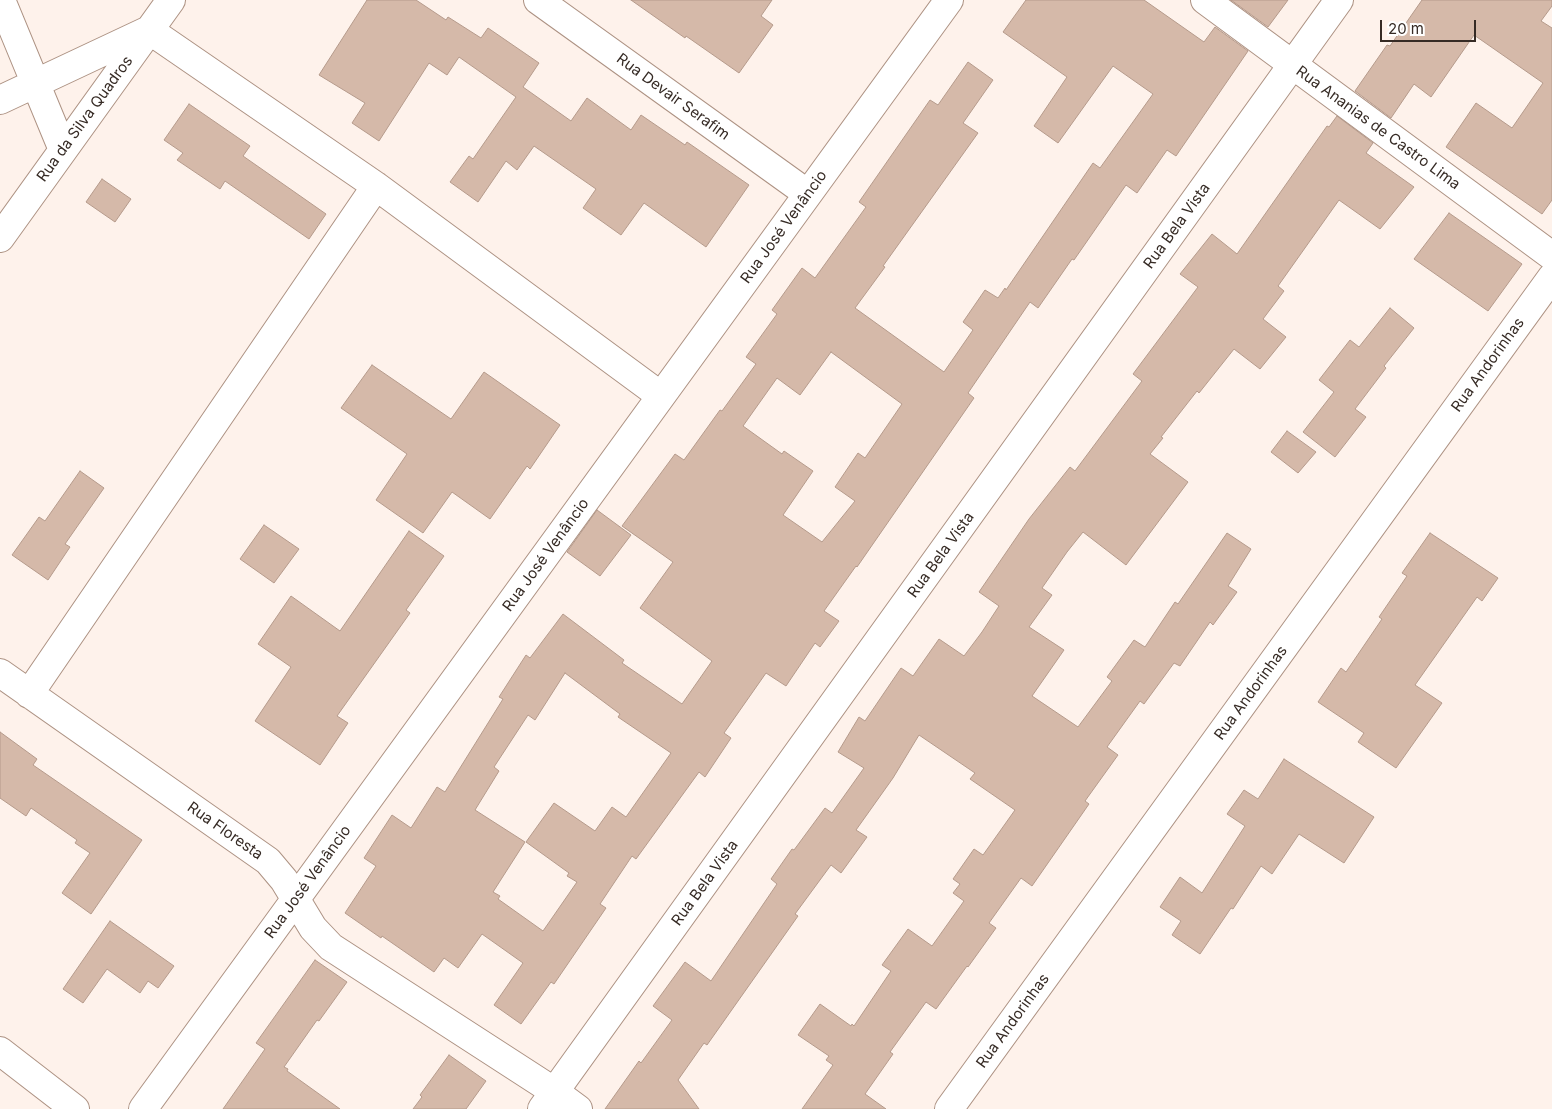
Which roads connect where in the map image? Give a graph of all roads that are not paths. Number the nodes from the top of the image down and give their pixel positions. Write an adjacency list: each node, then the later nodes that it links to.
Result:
1 (1, 0): 9 (street)
2 (171, 0): 7 (street, Rua da Silva Quadros)
3 (538, 0): 13 (street, Rua Devair Serafim)
4 (949, 0): 13 (street, Rua José Venâncio)
5 (1205, 0): 8 (street, Rua Ananias de Castro Lima)
6 (1340, 0): 8 (street, Rua Bela Vista)
7 (149, 30): 9 (street); 11 (street, Rua da Silva Quadros); 12 (street)
8 (1293, 65): 15 (street, Rua Ananias de Castro Lima); 22 (street, Rua Bela Vista)
9 (35, 84): 10 (street); 11 (street)
10 (0, 100)
11 (63, 150): 14 (street, Rua da Silva Quadros)
12 (376, 186): 17 (street); 19 (street)
13 (808, 194): 17 (street, Rua José Venâncio)
14 (0, 238)
15 (1552, 256)
16 (1552, 277): 23 (street, Rua Andorinhas)
17 (661, 396): 20 (street, Rua José Venâncio)
18 (0, 673): 19 (street, Rua Floresta)
19 (29, 694): 20 (street, Rua Floresta)
20 (295, 899): 22 (street, Rua Floresta); 25 (street, Rua José Venâncio)
21 (0, 1051): 24 (street)
22 (549, 1100): 26 (street, Rua Floresta)
23 (952, 1108)
24 (75, 1109)
25 (143, 1109)
26 (578, 1109)

